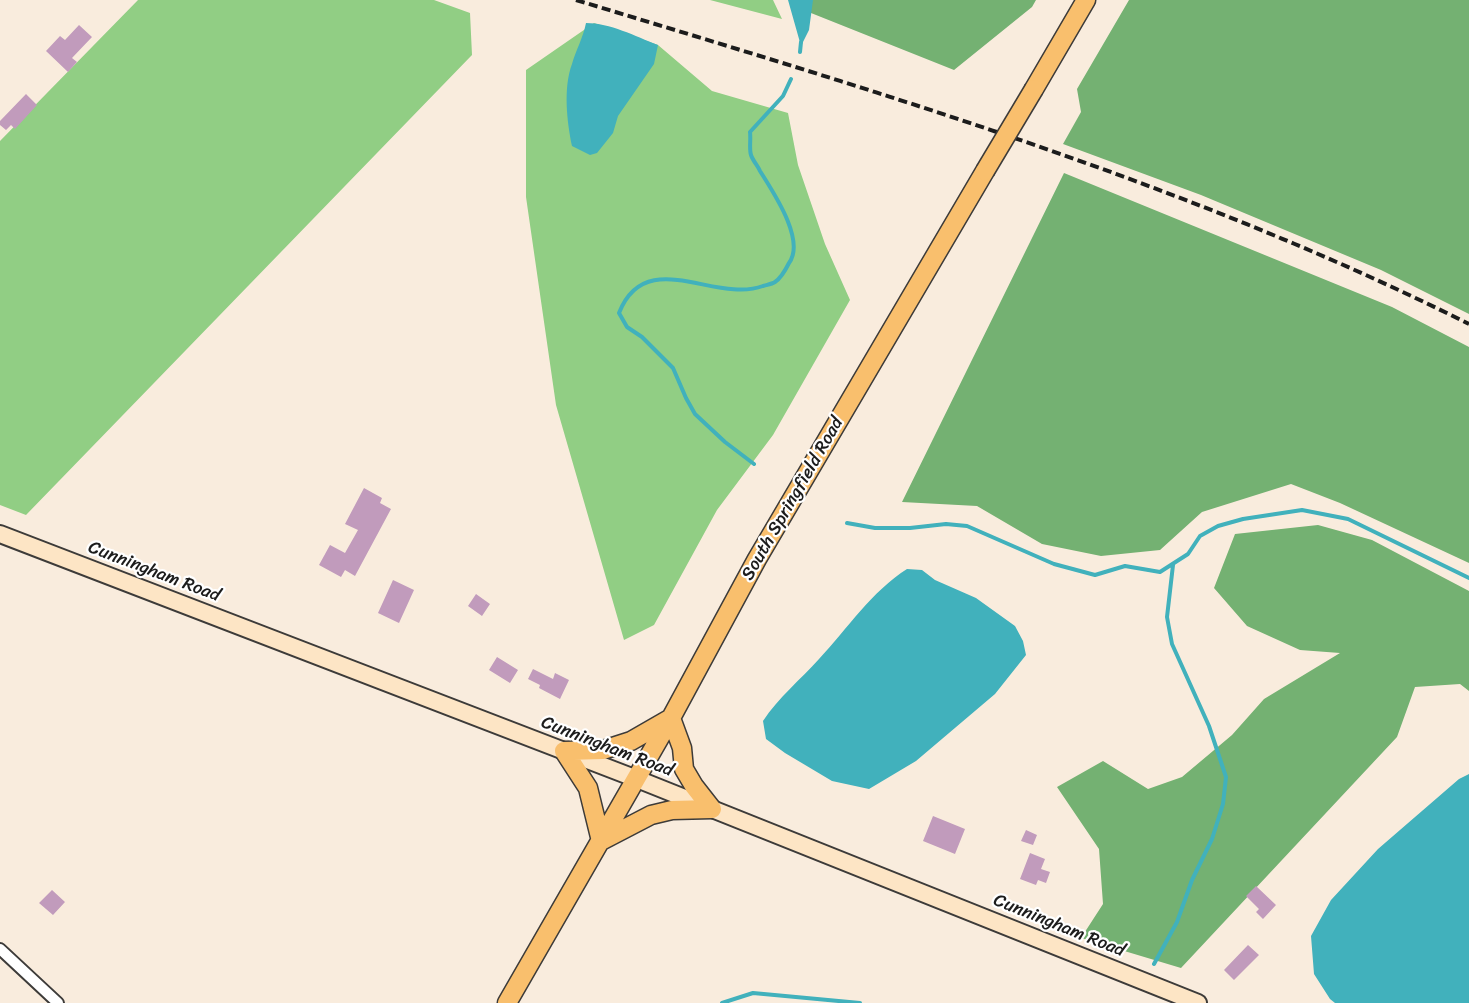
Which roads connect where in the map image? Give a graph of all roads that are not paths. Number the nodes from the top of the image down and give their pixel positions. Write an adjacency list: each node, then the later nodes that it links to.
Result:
1 (1086, 0): 3 (main road, South Springfield Road, bridge)
2 (0, 534): 4 (main road, Cunningham Road)
3 (671, 718): 4 (main road); 5 (main road, South Springfield Road); 6 (main road)
4 (564, 751): 5 (main road, Cunningham Road); 7 (main road)
5 (637, 779): 6 (main road, Cunningham Road); 7 (main road, South Springfield Road)
6 (712, 809): 7 (main road); 11 (main road, Cunningham Road)
7 (601, 841): 10 (main road, South Springfield Road)
8 (0, 949): 9 (street)
9 (58, 1003)
10 (507, 1003)
11 (1198, 1003)

